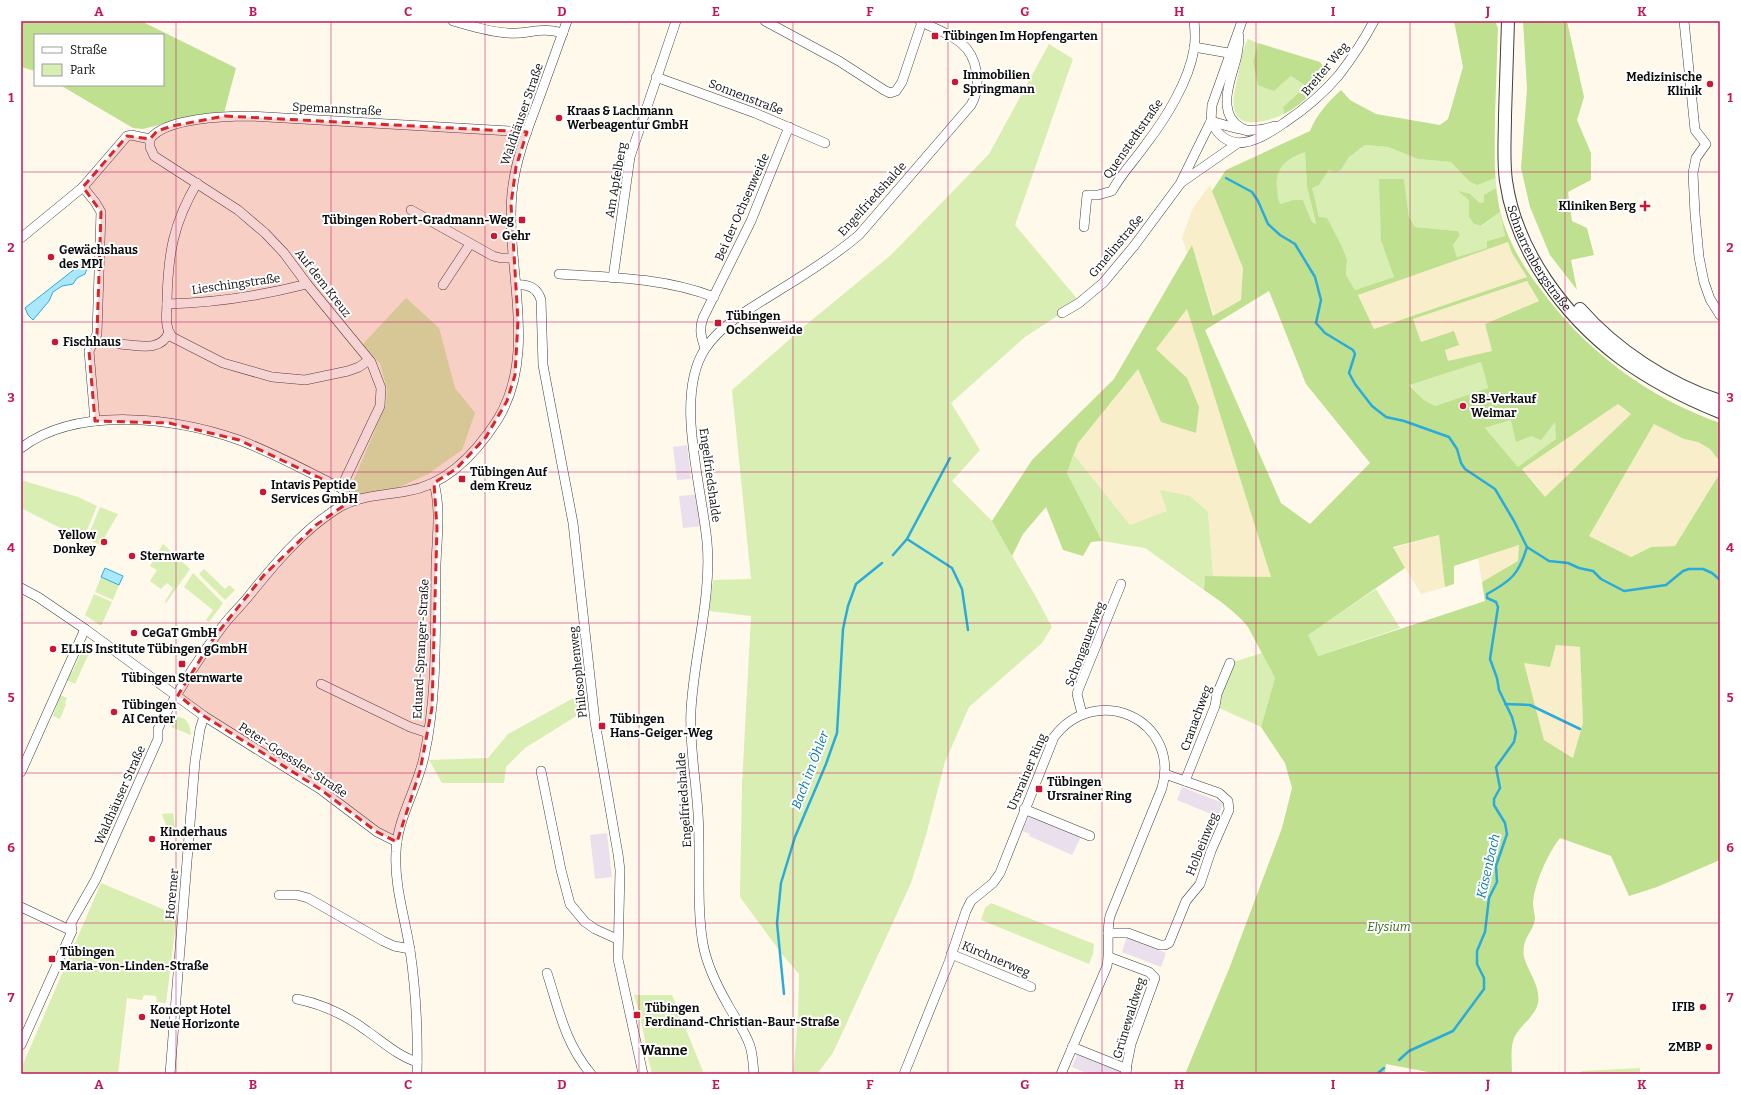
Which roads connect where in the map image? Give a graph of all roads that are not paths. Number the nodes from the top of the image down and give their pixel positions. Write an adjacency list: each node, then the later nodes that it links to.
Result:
1 (453, 21): 12 (street)
2 (567, 21): 12 (street, Waldhäuser Straße)
3 (676, 21): 15 (street, Am Apfelberg)
4 (765, 21): 10 (street)
5 (1194, 21): 13 (street, Quenstedtstraße)
6 (1374, 21): 17 (street, Breiter Weg)
7 (1508, 21): 46 (street, Schnarrenbergstraße)
8 (1515, 21): 45 (street, Schnarrenbergstraße)
9 (1684, 21): 40 (street)
10 (921, 22): 43 (street, Engelfriedshalde)
11 (1241, 24): 14 (street, Gmelinstraße)
12 (563, 34): 20 (street, Waldhäuser Straße)
13 (1194, 47): 14 (street); 28 (street, Quenstedtstraße)
14 (1234, 53): 16 (street, Gmelinstraße); 19 (street, Gmelinstraße)
15 (656, 77): 18 (street, Sonnenstraße); 33 (street, Am Apfelberg)
16 (1210, 121): 19 (street, Breiter Weg); 23 (street); 25 (street, Gmelinstraße)
17 (1284, 123): 19 (street, Breiter Weg); 23 (street, Breiter Weg)
18 (789, 127): 22 (street, Sonnenstraße); 37 (street, Bei der Ochsenweide)
19 (1247, 131)
20 (527, 132): 21 (street, Spemannstraße); 31 (street, Waldhäuser Straße)
21 (150, 139): 24 (street, Auf dem Kreuz); 26 (street)
22 (825, 143)
23 (1238, 143): 25 (street, Gmelinstraße)
24 (198, 183): 34 (street, Auf dem Kreuz); 38 (street)
25 (1180, 184): 39 (street, Gmelinstraße)
26 (83, 187): 29 (street); 47 (street)
27 (411, 210): 30 (street)
28 (1084, 227)
29 (21, 238)
30 (470, 244): 31 (street); 35 (street)
31 (513, 258): 36 (street, Waldhäuser Straße)
32 (559, 274): 33 (street)
33 (613, 278): 37 (street)
34 (307, 284): 38 (street, Lieschingstraße); 44 (street, Auf dem Kreuz)
35 (443, 285)
36 (516, 285): 49 (street, Waldhäuser Straße); 72 (street, Philosophenweg)
37 (714, 296): 43 (street, Bei der Ochsenweide)
38 (167, 304): 41 (street)
39 (1062, 313)
40 (1720, 315)
41 (168, 332): 42 (street); 44 (street)
42 (120, 344)
43 (705, 348): 87 (street, Engelfriedshalde)
44 (369, 360): 50 (street, Auf dem Kreuz)
45 (1720, 401)
46 (1720, 412)
47 (95, 421): 48 (street); 50 (street)
48 (21, 448)
49 (434, 482): 51 (street, Waldhäuser Straße); 60 (street, Eduard-Spranger-Straße)
50 (341, 488): 51 (street)
51 (348, 502): 57 (street, Waldhäuser Straße)
52 (1121, 584): 58 (street, Schongauerweg)
53 (21, 588): 54 (street, Peter-Goessler-Straße)
54 (85, 629): 57 (street, Peter-Goessler-Straße); 62 (street)
55 (1230, 663): 64 (street, Cranachweg)
56 (321, 684): 60 (street)
57 (178, 695): 59 (street, Peter-Goessler-Straße); 70 (street, Waldhäuser Straße)
58 (1082, 714): 63 (street, Ursrainer Ring); 65 (street, Ursrainer Ring)
59 (204, 716): 67 (street, Peter-Goessler-Straße); 83 (street, Horemer)
60 (428, 732): 67 (street, Eduard-Spranger-Straße)
61 (541, 771): 72 (street)
62 (21, 772)
63 (1165, 774): 64 (street, Holbeinweg); 71 (street, Ursrainer Ring)
64 (1186, 781): 71 (street, Holbeinweg)
65 (1024, 809): 66 (street); 74 (street, Ursrainer Ring)
66 (1090, 836)
67 (397, 842): 73 (street, Eduard-Spranger-Straße)
68 (279, 895): 73 (street)
69 (21, 908): 70 (street)
70 (72, 931): 79 (street, Waldhäuser Straße)
71 (1108, 933): 75 (street, Ursrainer Ring)
72 (617, 939): 86 (street, Philosophenweg)
73 (410, 949): 81 (street, Eduard-Spranger-Straße)
74 (951, 954): 77 (street, Kirchnerweg); 88 (street, Ursrainer Ring)
75 (1109, 956): 80 (street, Ursrainer Ring); 82 (street, Grünewaldweg)
76 (547, 973): 85 (street)
77 (1031, 987)
78 (298, 999): 81 (street)
79 (21, 1045)
80 (1072, 1047): 82 (street, Grünewaldweg); 89 (street, Ursrainer Ring)
81 (417, 1062): 84 (street, Eduard-Spranger-Straße)
82 (1126, 1072)
83 (170, 1074)
84 (417, 1074)
85 (591, 1074)
86 (643, 1074)
87 (754, 1074)
88 (904, 1074)
89 (1061, 1074)

